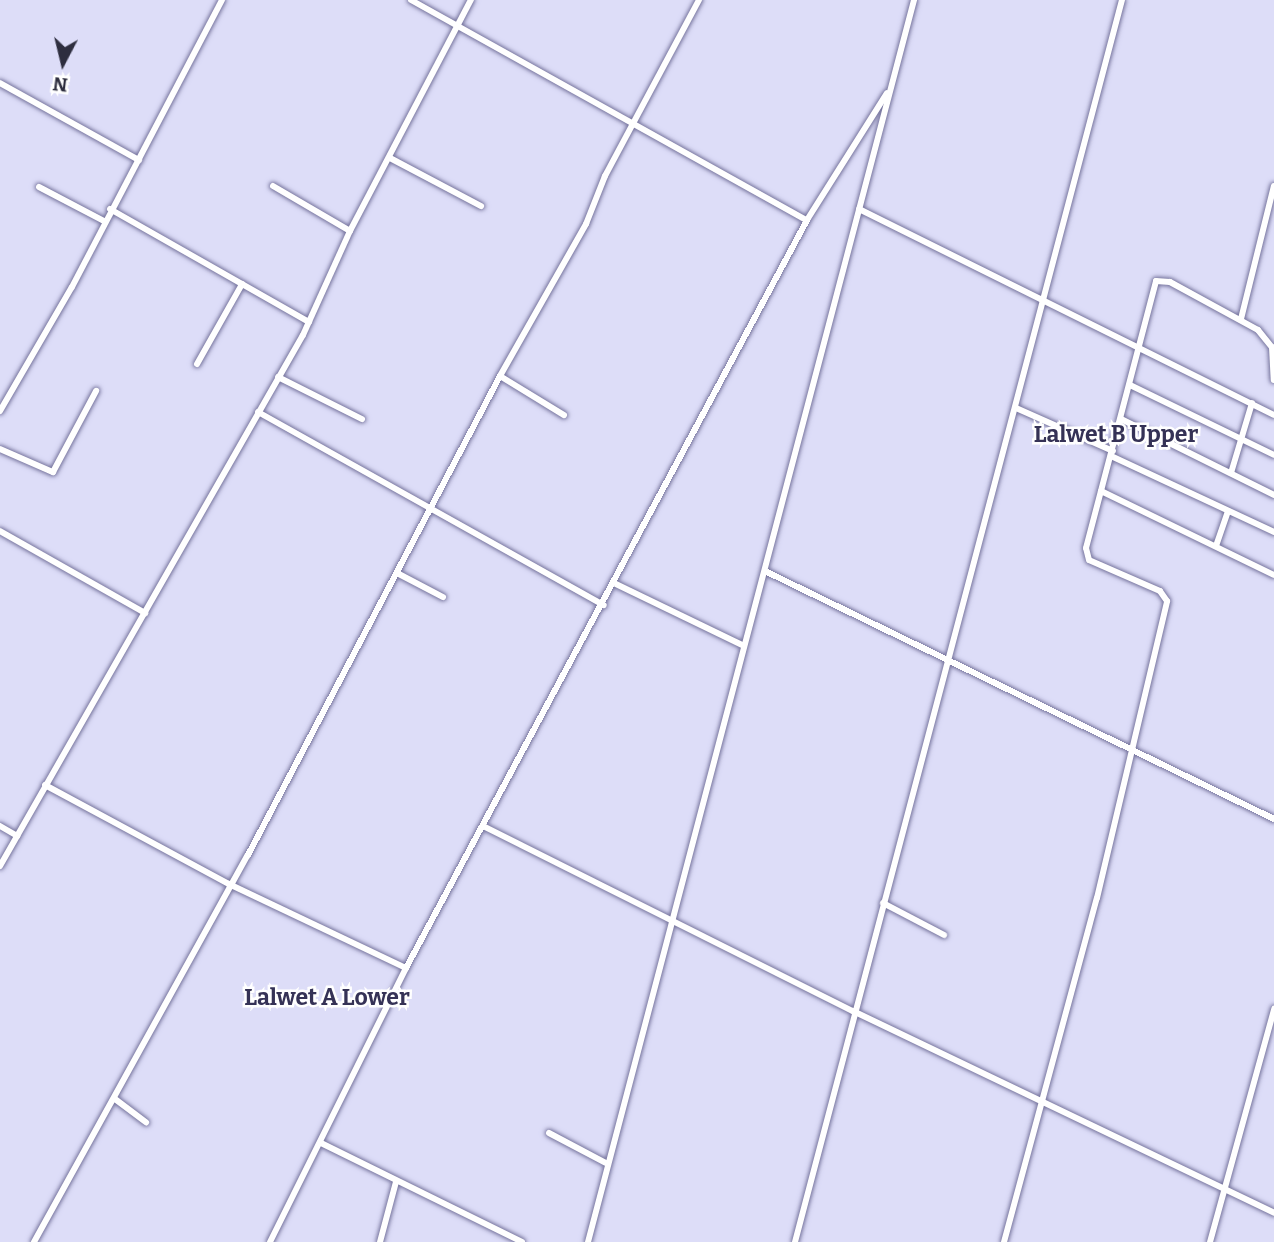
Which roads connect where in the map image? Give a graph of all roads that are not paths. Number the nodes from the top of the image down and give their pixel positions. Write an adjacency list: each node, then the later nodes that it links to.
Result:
1 (222, 0): 12 (street)
2 (411, 0): 7 (street)
3 (471, 0): 7 (street)
4 (699, 0): 10 (street)
5 (914, 0): 9 (street)
6 (1122, 0): 23 (street)
7 (458, 26): 10 (street); 11 (street)
8 (0, 83): 12 (street)
9 (887, 93): 18 (street); 19 (street)
10 (633, 123): 19 (street); 28 (street)
11 (390, 158): 16 (street); 21 (street)
12 (139, 160): 17 (street)
13 (273, 186): 21 (street)
14 (1274, 186): 24 (street)
15 (39, 187): 20 (street)
16 (481, 206)
17 (110, 209): 20 (street); 22 (street)
18 (859, 209): 23 (street); 53 (street)
19 (807, 220): 56 (street)
20 (104, 221): 35 (street)
21 (350, 231): 25 (street)
22 (242, 284): 25 (street); 27 (street)
23 (1044, 299): 26 (street); 34 (street)
24 (1241, 319): 26 (street); 30 (street)
25 (309, 322): 29 (street)
26 (1140, 346): 31 (street); 33 (street)
27 (197, 364)
28 (500, 376): 37 (street); 48 (street)
29 (278, 377): 36 (street); 39 (street)
30 (1274, 380)
31 (1130, 384): 40 (street); 41 (street)
32 (96, 391): 42 (street)
33 (1252, 403): 38 (street); 41 (street)
34 (1016, 408): 43 (street); 61 (street)
35 (0, 411)
36 (258, 412): 48 (street); 59 (street)
37 (564, 415)
38 (1274, 415)
39 (362, 419)
40 (1121, 419): 43 (street); 45 (street)
41 (1241, 438): 44 (street); 45 (street)
42 (0, 449)
43 (1112, 453): 46 (street); 49 (street)
44 (1274, 455)
45 (1231, 473): 47 (street)
46 (1101, 491): 52 (street); 62 (street)
47 (1274, 495)
48 (432, 508): 54 (street); 58 (street)
49 (1228, 511): 51 (street); 52 (street)
50 (0, 531): 59 (street)
51 (1274, 532)
52 (1216, 546): 55 (street)
53 (767, 572): 60 (street); 61 (street)
54 (397, 573): 57 (street); 69 (street)
55 (1274, 575)
56 (616, 584): 58 (street); 60 (street)
57 (443, 597)
58 (604, 605): 66 (street)
59 (145, 613): 63 (street)
60 (742, 645): 71 (street)
61 (948, 660): 62 (street); 70 (street)
62 (1132, 752): 64 (street); 77 (street)
63 (46, 785): 67 (street); 69 (street)
64 (1274, 819)
65 (0, 826): 67 (street)
66 (485, 827): 71 (street); 73 (street)
67 (17, 836): 68 (street)
68 (0, 866)
69 (229, 884): 73 (street); 76 (street)
70 (883, 903): 72 (street); 75 (street)
71 (670, 918): 75 (street); 81 (street)
72 (944, 934)
73 (407, 968): 80 (street)
74 (1274, 1009): 83 (street)
75 (853, 1012): 77 (street); 90 (street)
76 (115, 1099): 78 (street); 85 (street)
77 (1042, 1102): 83 (street); 91 (street)
78 (146, 1122)
79 (549, 1133): 81 (street)
80 (321, 1143): 82 (street); 86 (street)
81 (606, 1163): 89 (street)
82 (396, 1182): 87 (street); 88 (street)
83 (1224, 1188): 84 (street); 92 (street)
84 (1274, 1213)
85 (34, 1242)
86 (270, 1242)
87 (380, 1242)
88 (522, 1242)
89 (588, 1242)
90 (795, 1242)
91 (1004, 1242)
92 (1210, 1242)

